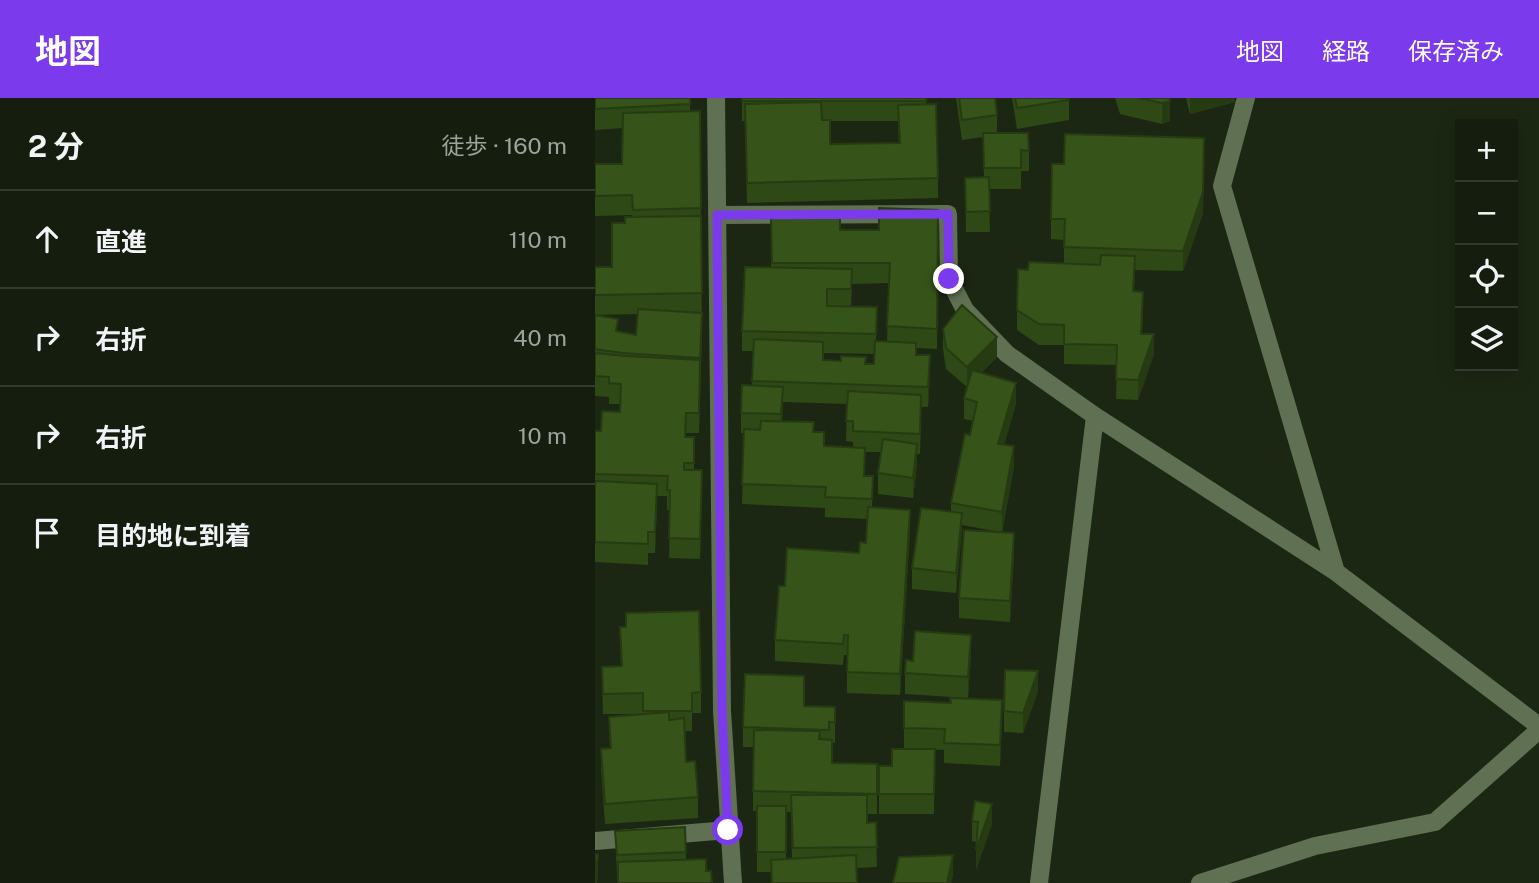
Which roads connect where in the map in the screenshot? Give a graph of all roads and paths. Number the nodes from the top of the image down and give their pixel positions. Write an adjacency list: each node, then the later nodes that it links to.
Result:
1 (716, 98): 3 (street)
2 (1246, 98): 5 (street)
3 (717, 215): 4 (street); 7 (street)
4 (1095, 416): 5 (street); 10 (street)
5 (1336, 572): 6 (street)
6 (1539, 728): 11 (street)
7 (728, 830): 8 (street); 9 (street)
8 (595, 841)
9 (733, 883)
10 (1039, 883)
11 (1200, 883)

